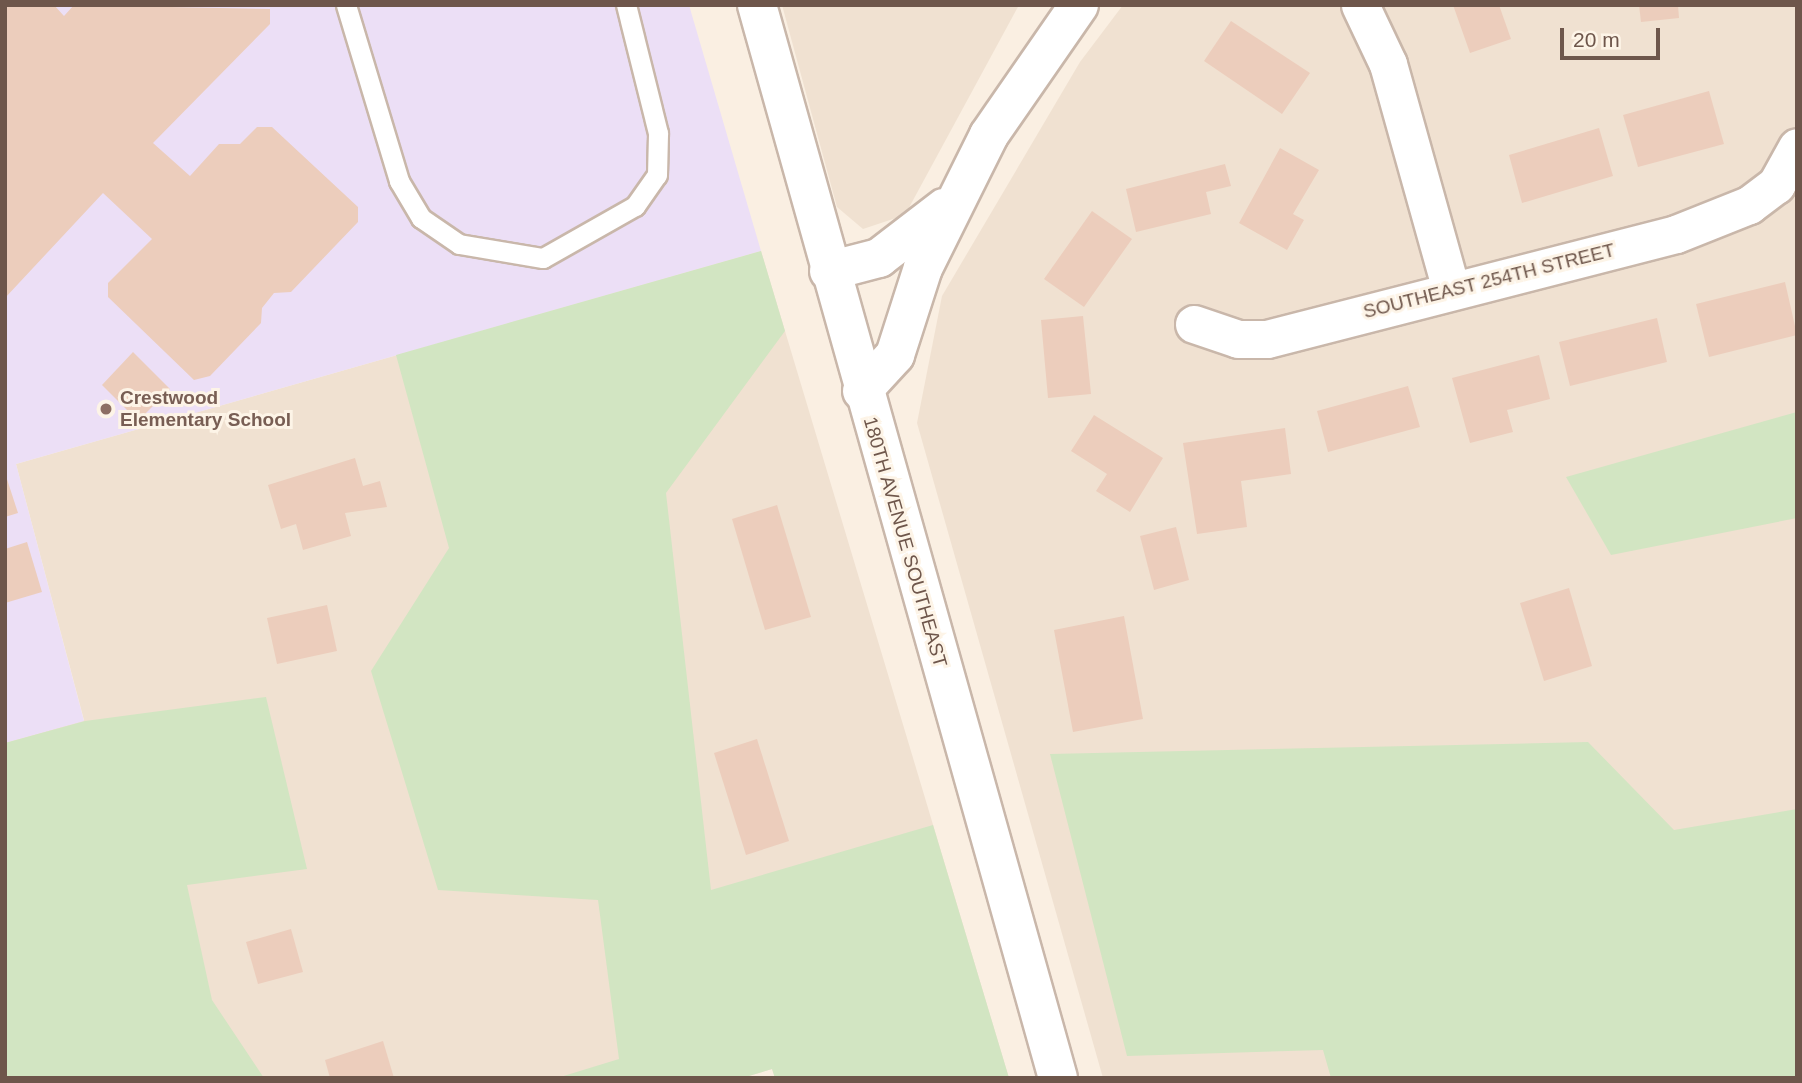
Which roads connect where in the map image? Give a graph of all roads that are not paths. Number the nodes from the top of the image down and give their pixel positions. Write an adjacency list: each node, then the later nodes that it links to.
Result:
1 (346, 5): 2 (lane)
2 (626, 5)
3 (757, 5): 8 (street, 180TH AVENUE SOUTHEAST)
4 (1079, 5): 7 (street)
5 (1360, 5): 9 (street)
6 (1797, 147): 9 (street, SOUTHEAST 254TH STREET)
7 (952, 201): 8 (street); 11 (street)
8 (829, 271): 11 (street, 180TH AVENUE SOUTHEAST)
9 (1451, 290): 10 (street, SOUTHEAST 254TH STREET)
10 (1194, 324)
11 (862, 391): 12 (street, 180TH AVENUE SOUTHEAST)
12 (1058, 1078)

